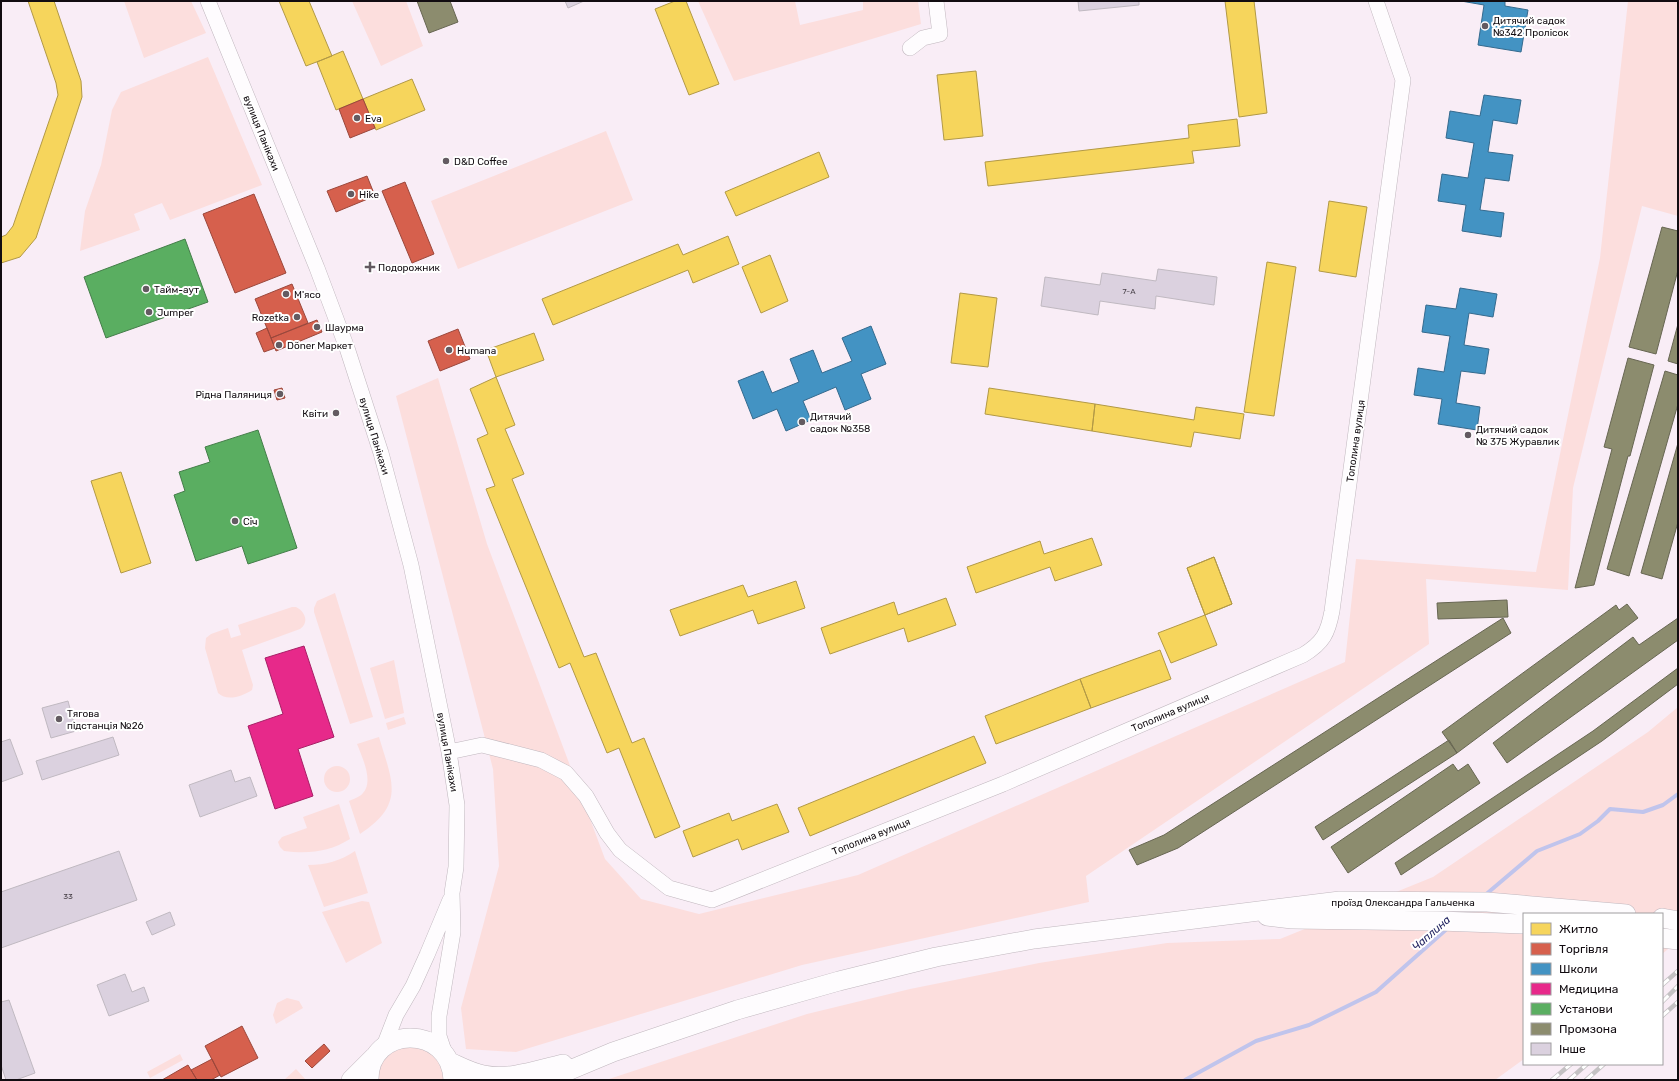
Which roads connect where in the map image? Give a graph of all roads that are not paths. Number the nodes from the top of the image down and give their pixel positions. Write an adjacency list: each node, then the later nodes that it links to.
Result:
1 (208, 1): 5 (street, вулиця Панікахи)
2 (936, 1): 4 (street)
3 (1376, 1): 5 (street, Тополина вулиця)
4 (910, 48)
5 (449, 752): 6 (street, вулиця Панікахи)
6 (452, 893): 14 (street, вулиця Панікахи); 16 (street, вулиця Панікахи)
7 (1616, 913): 8 (main road, проїзд Олександра Гальченка)
8 (1244, 914): 11 (main road, проїзд Олександра Гальченка); 15 (main road)
9 (1663, 918): 10 (main road)
10 (1678, 920)
11 (1523, 924)
12 (1663, 938): 13 (main road)
13 (1678, 940)
14 (380, 1050): 16 (main road); 17 (main road, вулиця Панікахи); 18 (main road)
15 (613, 1052): 16 (main road); 19 (main road)
16 (449, 1065)
17 (351, 1080)
18 (369, 1080)
19 (546, 1080)

